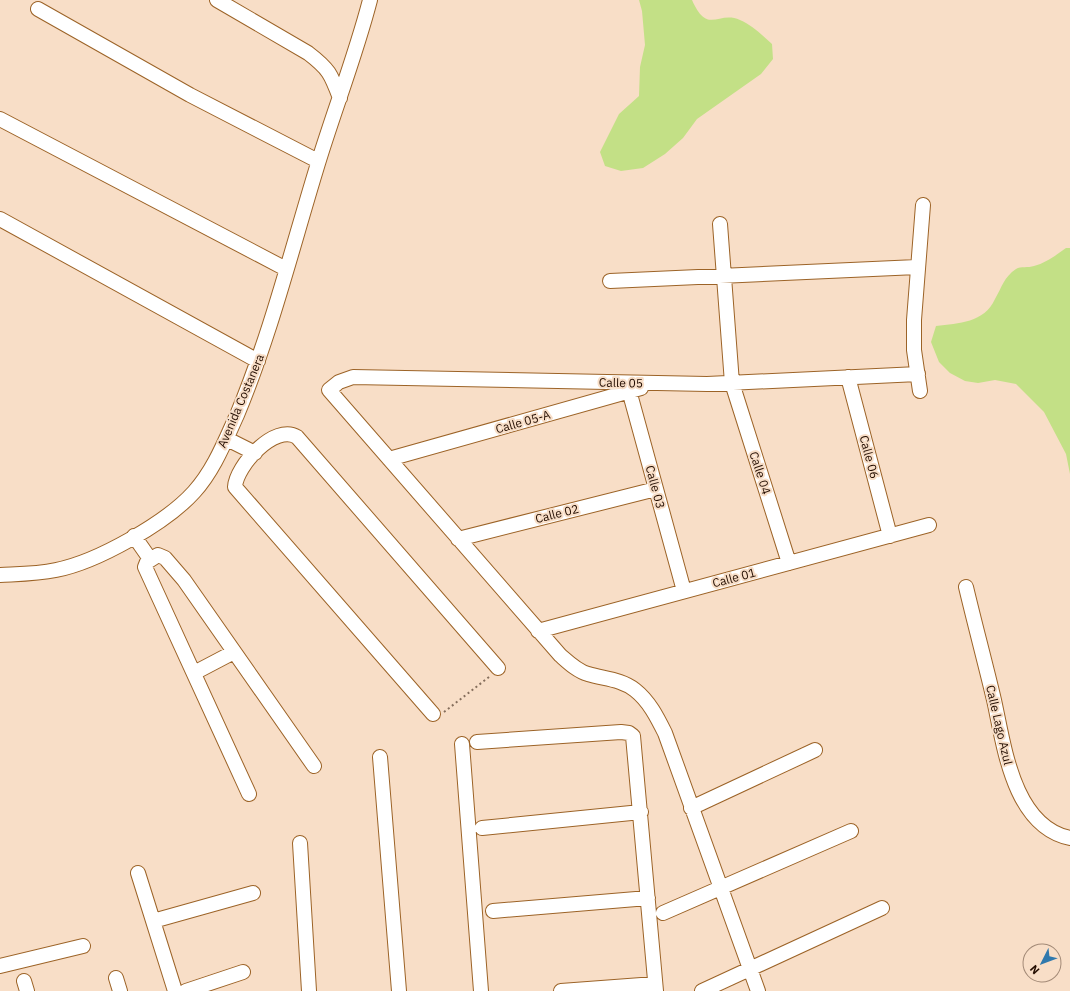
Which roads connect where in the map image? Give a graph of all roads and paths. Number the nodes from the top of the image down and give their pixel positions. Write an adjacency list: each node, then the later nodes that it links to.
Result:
1 (217, 0): 4 (street)
2 (370, 0): 4 (street, Avenida Costanera)
3 (38, 9): 6 (street)
4 (340, 98): 6 (street, Avenida Costanera)
5 (0, 119): 11 (street)
6 (318, 161): 11 (street, Avenida Costanera)
7 (923, 205): 10 (street)
8 (0, 219): 14 (street)
9 (720, 224): 12 (street, Calle 04)
10 (917, 267): 12 (street); 15 (street)
11 (286, 269): 14 (street, Avenida Costanera)
12 (724, 276): 13 (street); 17 (street, Calle 04)
13 (610, 281)
14 (258, 361): 20 (street, Avenida Costanera)
15 (918, 374): 16 (street, Calle 05); 19 (street)
16 (848, 377): 17 (street, Calle 05); 26 (street, Calle 06)
17 (732, 383): 18 (street, Calle 05); 29 (street, Calle 04)
18 (628, 387): 22 (street, Calle 05-A); 22 (street, Calle 05); 23 (street, Calle 03)
19 (920, 391)
20 (227, 439): 21 (street); 25 (street, Avenida Costanera)
21 (255, 453): 35 (street); 37 (street)
22 (389, 459): 27 (street)
23 (656, 490): 27 (street, Calle 02); 32 (street, Calle 03)
24 (929, 525): 26 (street, Calle 01)
25 (134, 536): 28 (street); 30 (street, Avenida Costanera)
26 (890, 536): 29 (street, Calle 01)
27 (458, 539): 33 (street)
28 (150, 559): 34 (street); 36 (street)
29 (789, 563): 32 (street, Calle 01)
30 (0, 575)
31 (966, 588): 48 (street, Calle Lago Azul)
32 (684, 592): 33 (street, Calle 01)
33 (538, 631): 44 (street)
34 (234, 652): 36 (street); 42 (street)
35 (498, 668): 37 (path)
36 (194, 673): 43 (street)
37 (433, 714)
38 (476, 742): 45 (street)
39 (462, 744): 67 (street)
40 (815, 750): 44 (street)
41 (380, 757): 66 (street)
42 (314, 766)
43 (249, 794)
44 (691, 808): 51 (street)
45 (641, 812): 46 (street); 53 (street)
46 (482, 828)
47 (851, 831): 51 (street)
48 (1070, 838)
49 (300, 843): 65 (street)
50 (138, 873): 57 (street)
51 (720, 889): 56 (street); 60 (street)
52 (253, 892): 57 (street)
53 (648, 898): 55 (street); 62 (street)
54 (882, 908): 60 (street)
55 (493, 911)
56 (663, 913)
57 (153, 921): 63 (street)
58 (83, 946): 59 (street)
59 (0, 966)
60 (749, 970): 69 (street); 70 (street)
61 (243, 972): 64 (street)
62 (656, 988): 68 (street)
63 (175, 991)
64 (186, 991)
65 (309, 991)
66 (399, 991)
67 (481, 991)
68 (561, 991)
69 (702, 991)
70 (758, 991)

